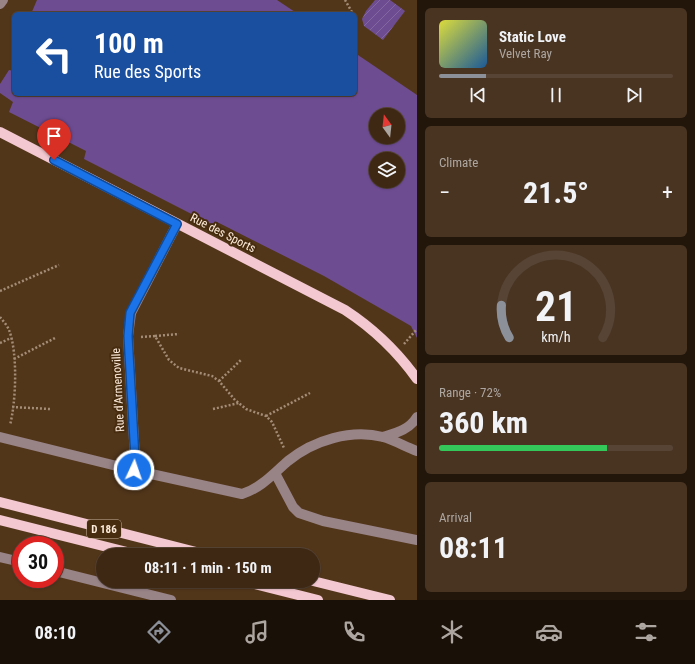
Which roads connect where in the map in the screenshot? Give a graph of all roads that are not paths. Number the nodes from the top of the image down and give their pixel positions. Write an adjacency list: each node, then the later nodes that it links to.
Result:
1 (2, 0): 2 (street)
2 (0, 4)
3 (0, 132): 4 (main road, Rue des Sports)
4 (177, 224): 5 (main road, Rue des Sports); 10 (street, Rue d'Armenoville)
5 (417, 379)
6 (417, 417): 7 (street)
7 (383, 437): 9 (street); 11 (street)
8 (3, 438): 10 (street)
9 (417, 451)
10 (134, 470): 11 (street)
11 (275, 473): 14 (street)
12 (0, 502): 16 (main road, D 186)
13 (0, 520): 15 (main road, D 186)
14 (417, 540)
15 (111, 548)
16 (181, 548)
17 (0, 557): 18 (street)
18 (12, 560)
19 (64, 573): 22 (street)
20 (320, 583): 24 (main road)
21 (271, 588): 23 (main road)
22 (171, 600)
23 (318, 600)
24 (390, 600)

